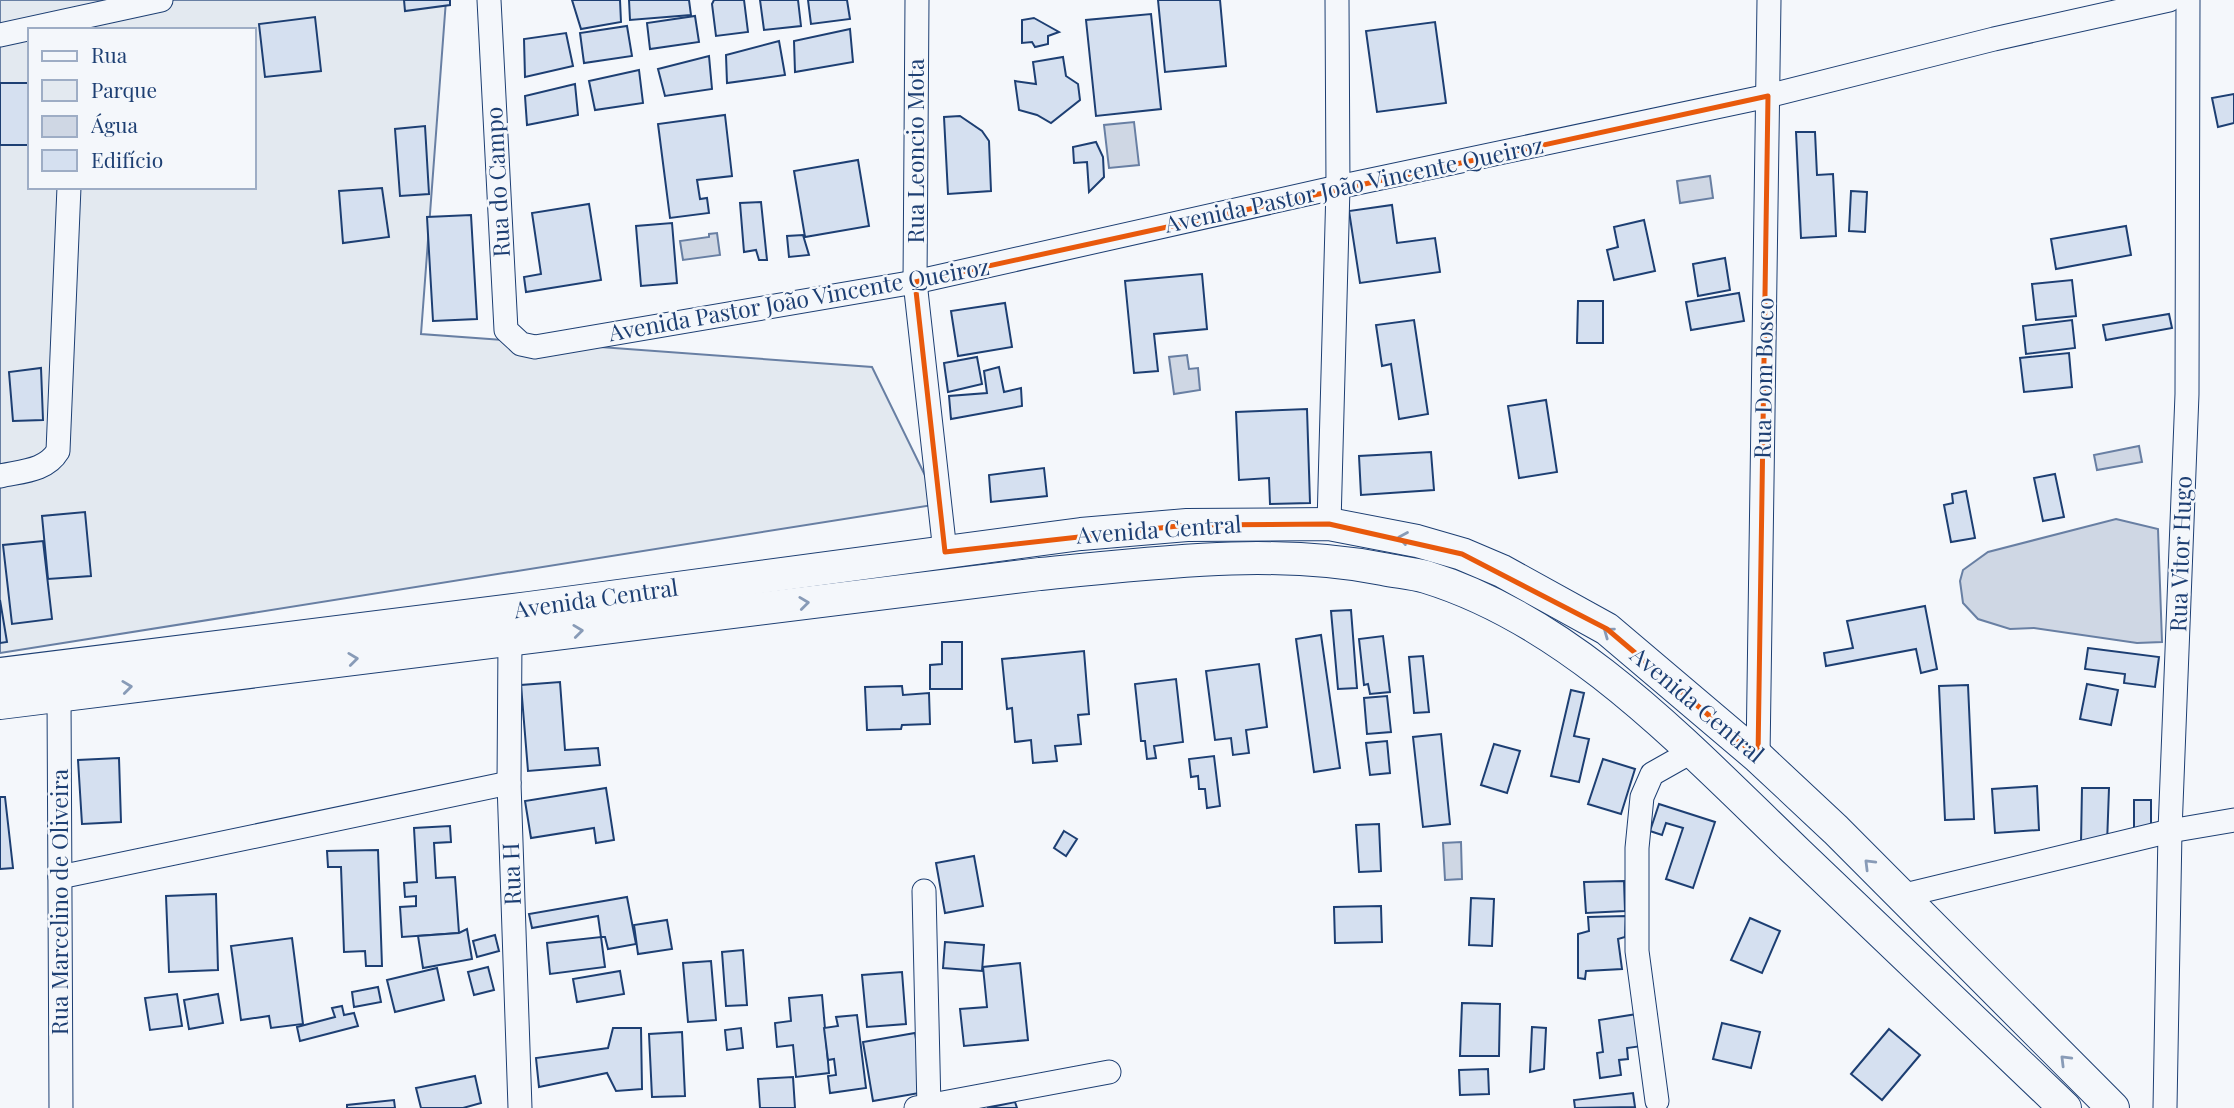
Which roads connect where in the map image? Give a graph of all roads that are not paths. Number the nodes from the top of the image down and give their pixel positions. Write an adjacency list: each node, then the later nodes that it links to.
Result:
1 (161, 0): 8 (street)
2 (489, 0): 14 (street, Rua do Campo)
3 (916, 0): 13 (street, Rua Leoncio Mota)
4 (1337, 0): 11 (street)
5 (1769, 0): 10 (street, Rua Dom Bosco)
6 (2169, 0): 10 (street, Avenida Pastor João Vincente Queiroz)
7 (2189, 0): 26 (street, Rua Vitor Hugo)
8 (74, 17): 9 (street)
9 (0, 34)
10 (1768, 96): 11 (street, Avenida Pastor João Vincente Queiroz); 23 (street, Rua Dom Bosco)
11 (1338, 187): 13 (street, Avenida Pastor João Vincente Queiroz); 16 (street)
12 (69, 189): 15 (street)
13 (915, 282): 14 (street, Avenida Pastor João Vincente Queiroz); 17 (street, Rua Leoncio Mota)
14 (534, 347)
15 (0, 477)
16 (1329, 524): 17 (main road, Avenida Central); 23 (main road, Avenida Central, one-way to 16)
17 (944, 552): 19 (main road, Avenida Central)
18 (510, 640): 20 (main road, Avenida Central, one-way to 18); 22 (main road, Avenida Central, one-way to 22); 24 (street, Rua H)
19 (0, 674)
20 (59, 695): 21 (main road, Avenida Central); 27 (street, Rua Marcelino de Oliveira)
21 (0, 704)
22 (1690, 751): 31 (street); 35 (main road, Avenida Central)
23 (1758, 757): 29 (main road, Avenida Central, one-way to 23)
24 (509, 783): 27 (street); 34 (street, Rua H)
25 (2234, 821): 26 (street)
26 (2170, 831): 29 (street); 37 (street, Rua Vitor Hugo)
27 (60, 877): 33 (street, Rua Marcelino de Oliveira)
28 (924, 891): 32 (street)
29 (1901, 896): 36 (main road, Avenida Central, one-way to 29)
30 (1109, 1072): 32 (street)
31 (1657, 1101)
32 (925, 1107)
33 (61, 1108)
34 (520, 1108)
35 (2065, 1108)
36 (2113, 1108)
37 (2165, 1108)

